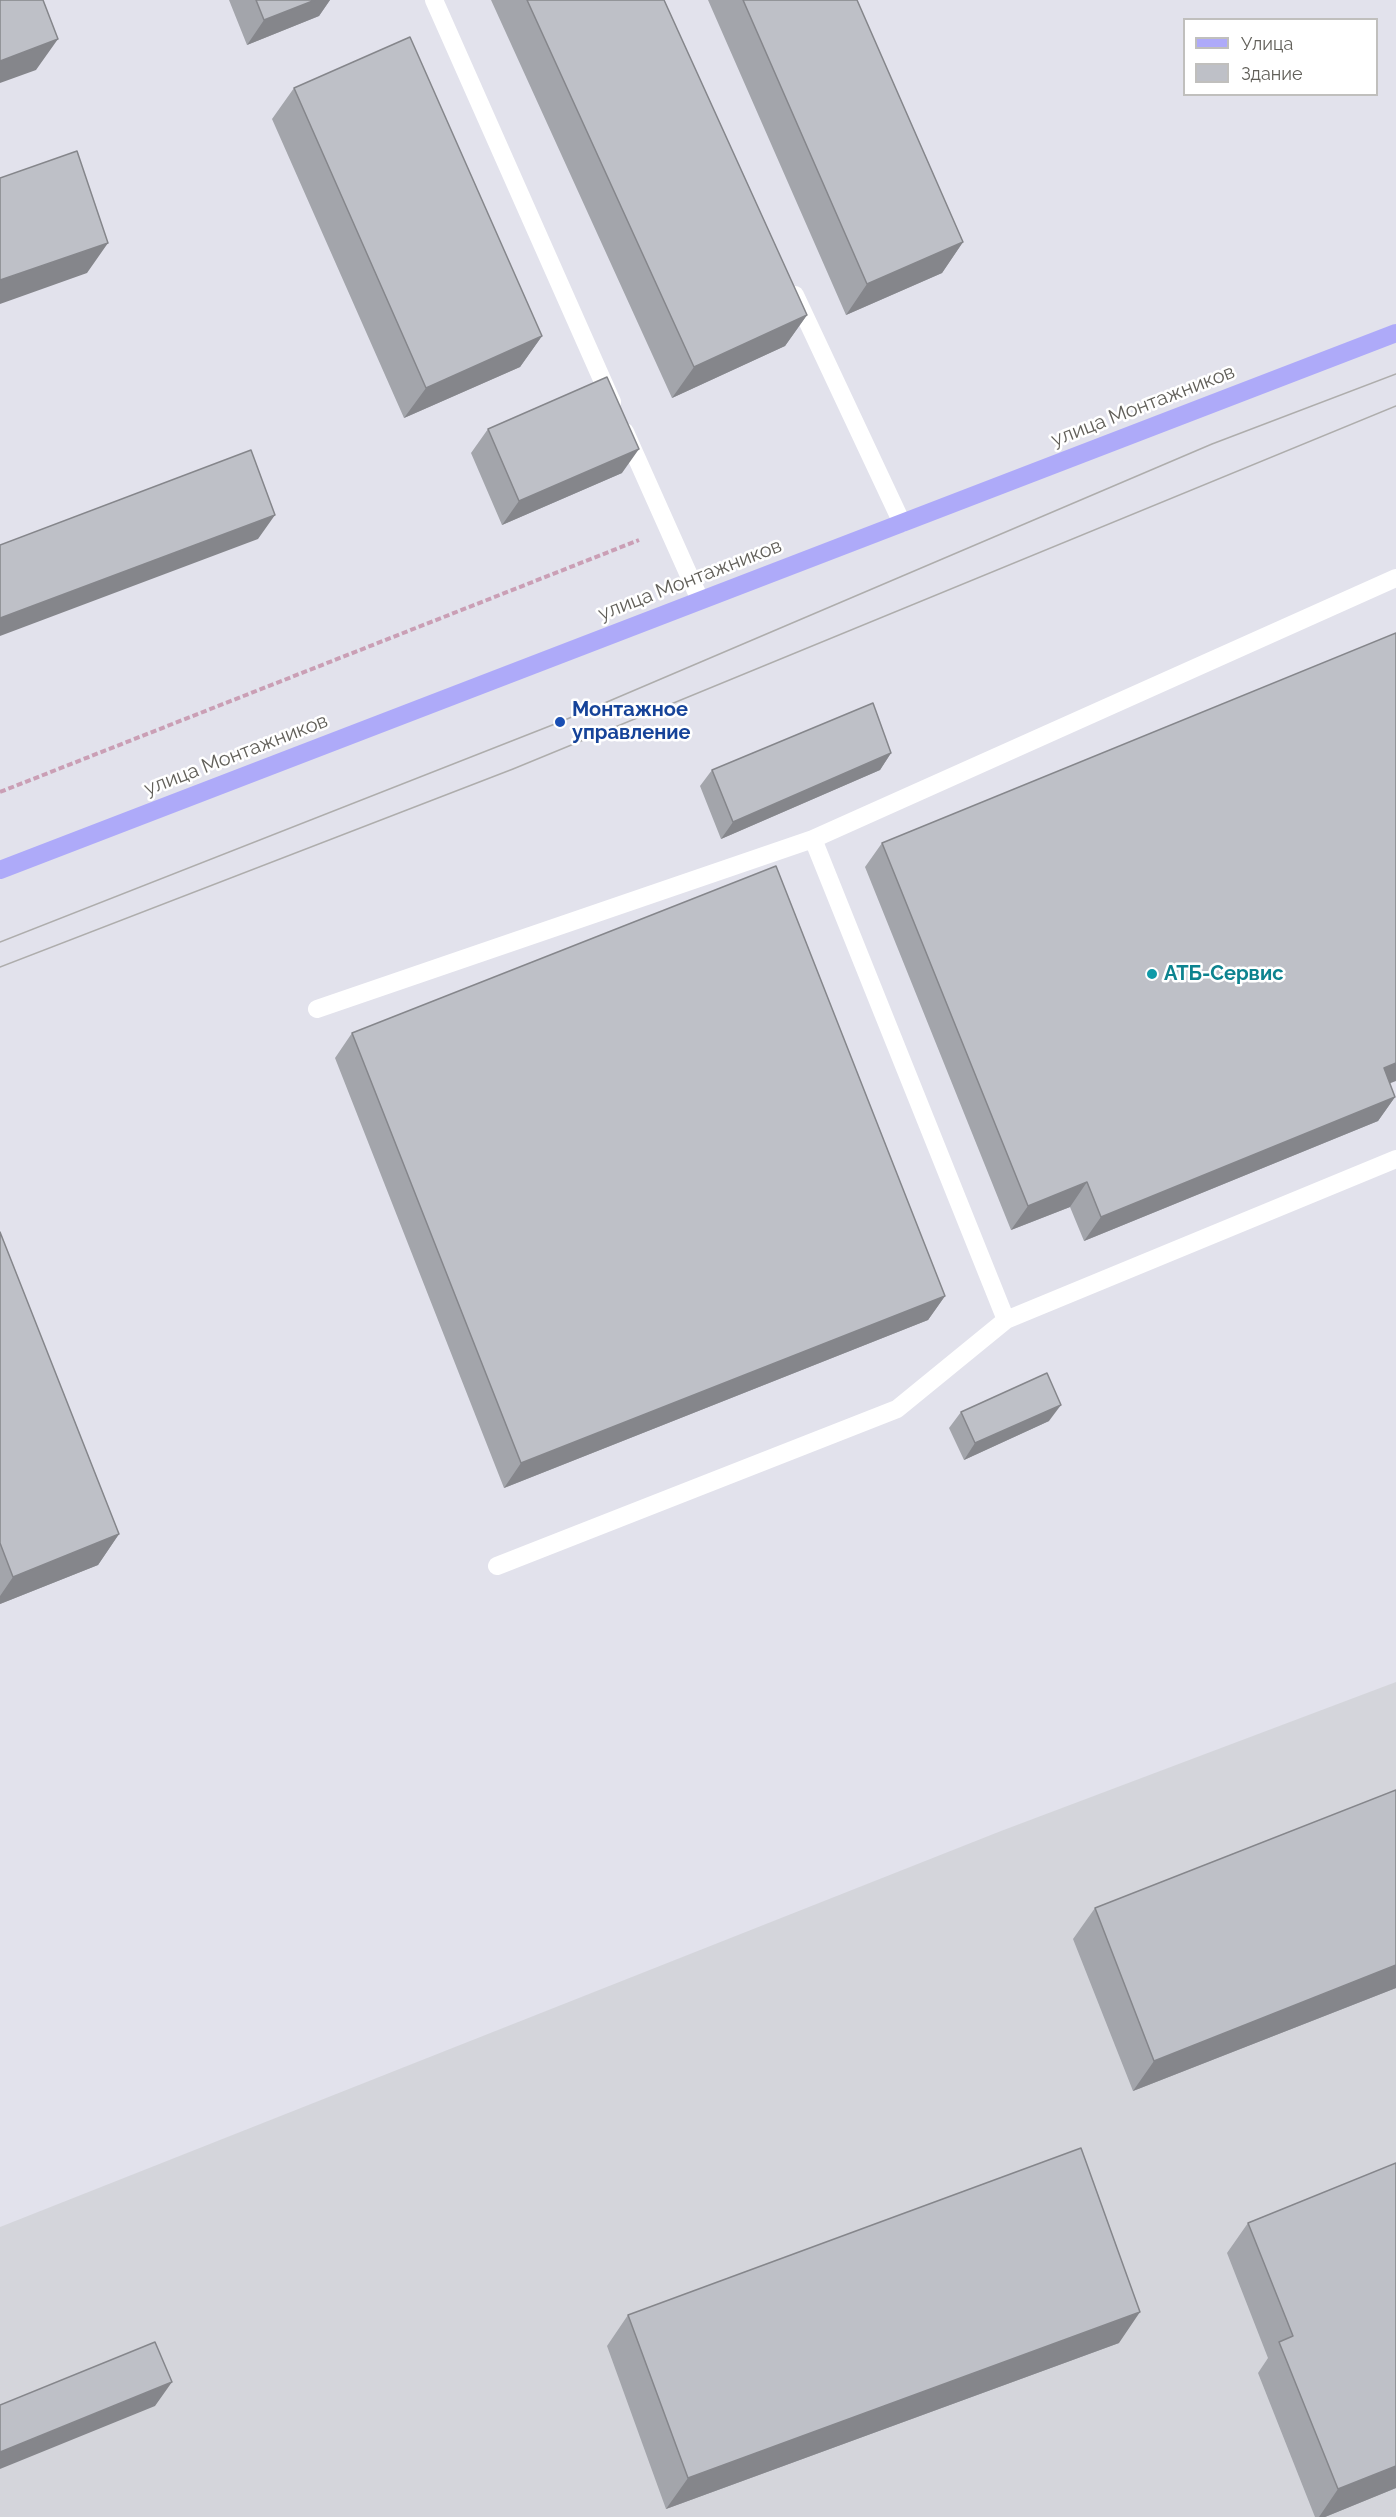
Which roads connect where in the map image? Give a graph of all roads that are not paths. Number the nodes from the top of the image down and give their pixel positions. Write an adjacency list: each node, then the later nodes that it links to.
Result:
1 (434, 0): 6 (lane)
2 (787, 277): 4 (lane)
3 (1396, 333): 4 (main road, улица Монтажников)
4 (902, 523): 6 (main road, улица Монтажников)
5 (1396, 578): 7 (lane)
6 (699, 600): 8 (main road, улица Монтажников)
7 (813, 839): 9 (lane); 11 (lane)
8 (0, 870)
9 (316, 1009)
10 (1396, 1159): 11 (lane)
11 (1006, 1320): 12 (lane)
12 (497, 1566)

